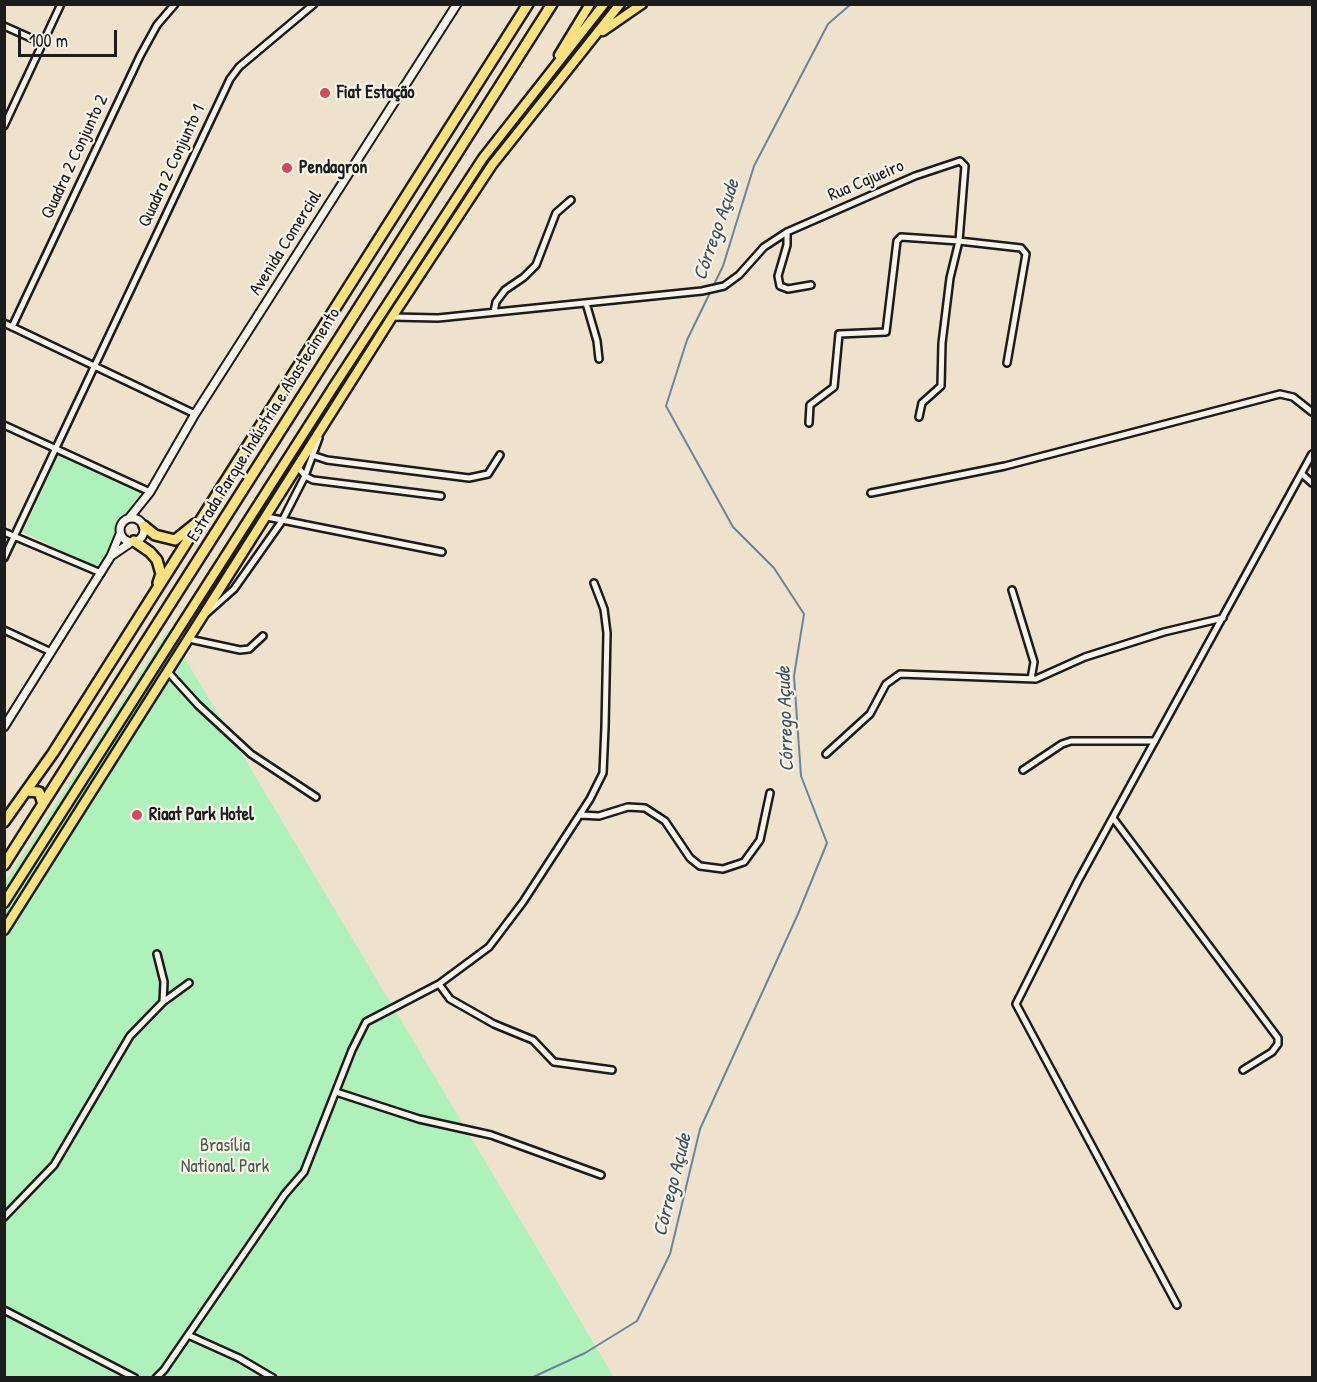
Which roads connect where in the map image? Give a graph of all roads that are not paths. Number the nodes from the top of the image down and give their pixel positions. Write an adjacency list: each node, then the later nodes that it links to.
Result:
1 (61, 4): 13 (street)
2 (175, 4): 24 (street, Quadra 2 Conjunto 2)
3 (457, 4): 29 (street, Avenida Comercial)
4 (528, 4): 45 (highway, Estrada Parque Indústria e Abastecimento)
5 (552, 4): 76 (highway, Estrada Parque Indústria e Abastecimento)
6 (590, 4): 14 (main road)
7 (604, 4): 14 (main road)
8 (620, 4): 12 (main road)
9 (642, 4): 12 (main road)
10 (312, 5): 27 (street, Quadra 2 Conjunto 1)
11 (4, 26): 13 (street)
12 (596, 36): 22 (main road)
13 (42, 43): 15 (street)
14 (549, 73): 81 (main road)
15 (5, 122)
16 (571, 200): 21 (street)
17 (787, 232): 18 (street, Rua Cajueiro); 19 (street); 20 (street, Rua Cajueiro)
18 (959, 241): 26 (street); 30 (street); 31 (street)
19 (811, 285)
20 (586, 303): 21 (street); 25 (street)
21 (494, 312): 22 (street)
22 (392, 317): 34 (main road)
23 (4, 324): 24 (street)
24 (12, 327): 27 (street)
25 (599, 359)
26 (1007, 363)
27 (95, 366): 29 (street); 33 (street, Quadra 2 Conjunto 1)
28 (1312, 412): 42 (street)
29 (195, 414): 41 (street, Avenida Comercial)
30 (919, 417)
31 (809, 423)
32 (4, 425): 33 (street)
33 (56, 448): 41 (street); 52 (street, Quadra 2 Conjunto 1)
34 (310, 454): 36 (street); 37 (main road); 39 (street)
35 (1312, 454): 38 (street)
36 (500, 455)
37 (298, 467): 39 (street); 47 (main road)
38 (1302, 474): 40 (street); 62 (street)
39 (305, 476): 43 (street); 48 (street)
40 (1312, 483)
41 (150, 492): 44 (street, Avenida Comercial)
42 (871, 493)
43 (441, 496)
44 (144, 501): 46 (street, Avenida Comercial); 49 (street, Avenida Comercial)
45 (206, 513): 49 (highway); 60 (highway, Estrada Parque Indústria e Abastecimento)
46 (130, 517): 49 (street); 51 (street)
47 (267, 517): 48 (street); 61 (main road)
48 (282, 521): 54 (street); 61 (street)
49 (143, 523): 53 (street)
50 (4, 532): 52 (street)
51 (120, 534): 53 (street); 55 (street)
52 (15, 536): 56 (street, Quadra 2 Conjunto 1); 57 (street)
53 (132, 542): 55 (street); 60 (highway)
54 (442, 552)
55 (111, 556): 57 (street)
56 (4, 558)
57 (101, 573): 66 (street)
58 (594, 583): 77 (street)
59 (1012, 590): 68 (street)
60 (156, 592): 73 (highway, Estrada Parque Indústria e Abastecimento)
61 (204, 616): 65 (main road)
62 (1222, 618): 68 (street); 70 (street)
63 (4, 630): 66 (street)
64 (263, 636): 65 (street)
65 (189, 639): 67 (main road)
66 (51, 652): 69 (street)
67 (168, 672): 75 (street); 82 (main road)
68 (1031, 680): 71 (street)
69 (4, 727)
70 (1155, 741): 72 (street); 78 (street)
71 (826, 754)
72 (1023, 770)
73 (26, 791): 76 (highway); 79 (highway, Estrada Parque Indústria e Abastecimento)
74 (770, 793): 77 (street)
75 (316, 797)
76 (43, 804): 80 (highway, Estrada Parque Indústria e Abastecimento)
77 (580, 815): 85 (street)
78 (1113, 818): 88 (street); 92 (street)
79 (4, 822)
80 (4, 865)
81 (4, 903)
82 (4, 930)
83 (157, 954): 86 (street)
84 (189, 983): 86 (street)
85 (439, 984): 87 (street); 89 (street)
86 (163, 1002): 91 (street)
87 (612, 1070)
88 (1243, 1071)
89 (336, 1092): 90 (street); 94 (street)
90 (601, 1175)
91 (4, 1217)
92 (1177, 1305)
93 (4, 1310): 95 (street)
94 (188, 1335): 96 (street); 97 (street)
95 (135, 1377)
96 (156, 1377)
97 (273, 1377)

